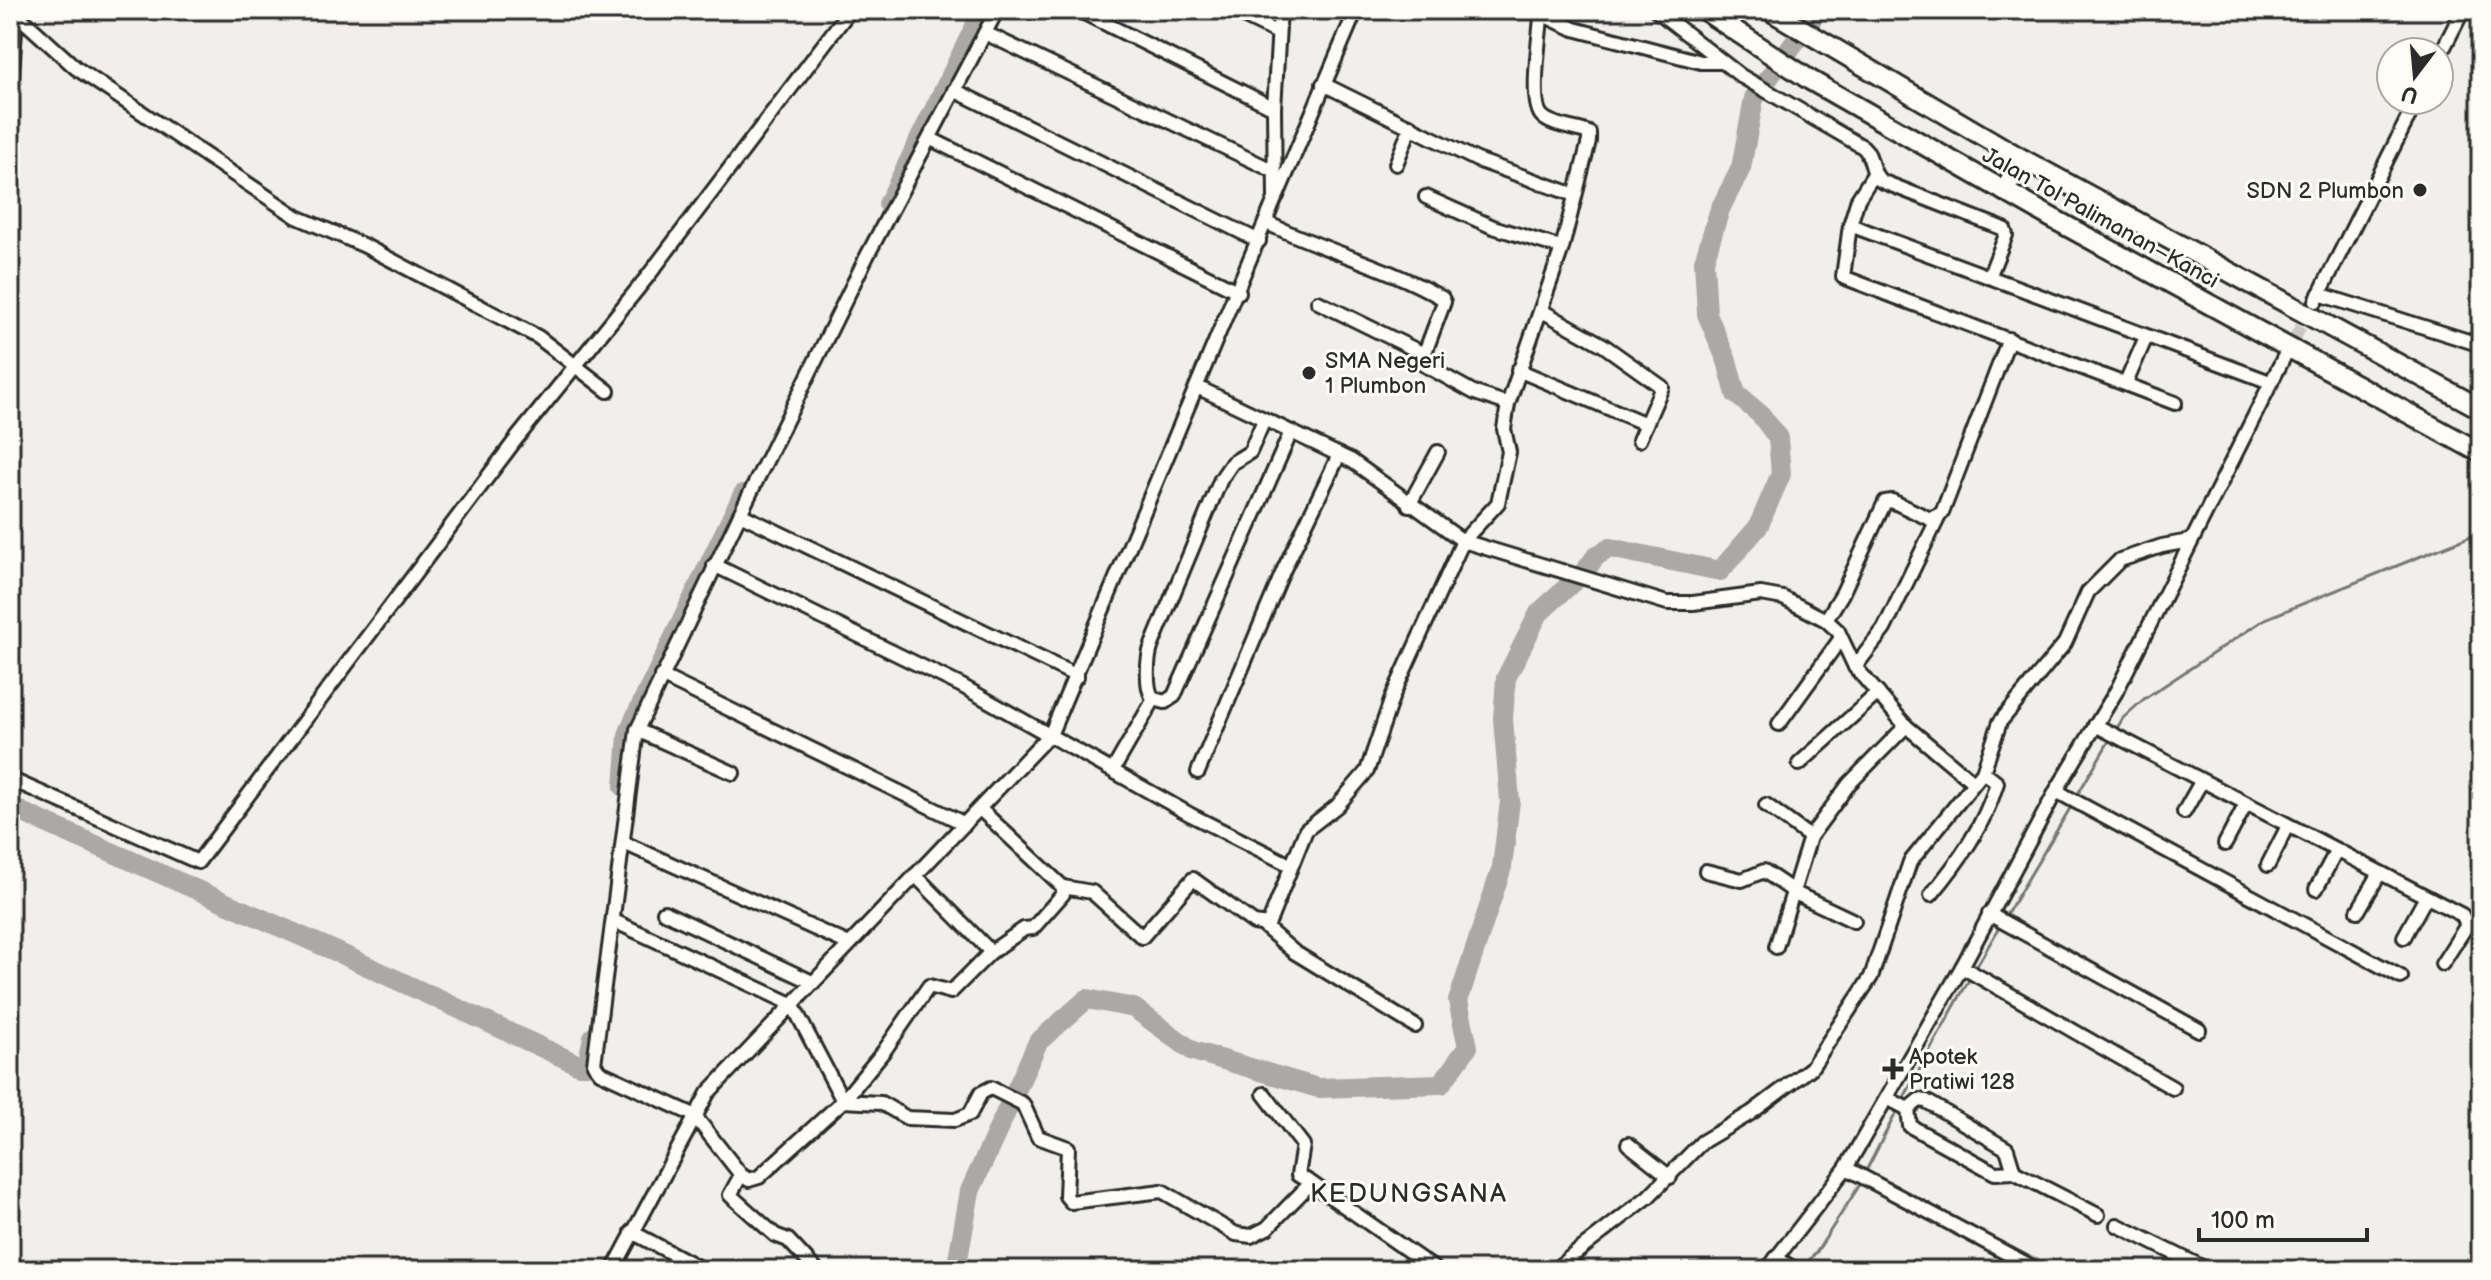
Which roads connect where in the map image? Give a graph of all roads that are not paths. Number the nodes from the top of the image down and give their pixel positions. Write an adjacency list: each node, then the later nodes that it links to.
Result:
1 (850, 10): 46 (street)
2 (997, 10): 14 (street)
3 (1078, 10): 21 (street)
4 (1231, 10): 13 (street)
5 (1280, 10): 15 (street)
6 (1356, 10): 18 (street)
7 (1656, 10): 17 (street)
8 (1704, 10): 29 (highway, Jalan Tol Palimanan–Kanci)
9 (1769, 10): 25 (highway, Jalan Tol Palimanan–Kanci)
10 (2463, 10): 16 (street)
11 (1536, 13): 17 (street); 30 (street)
12 (12, 17): 20 (street); 46 (street)
13 (1261, 17): 15 (street)
14 (985, 33): 19 (street); 27 (street)
15 (1278, 33): 21 (street)
16 (2450, 36)
17 (1722, 62): 28 (street)
18 (1323, 84): 23 (street); 32 (street)
19 (954, 90): 24 (street); 35 (street)
20 (10, 99)
21 (1274, 108): 27 (street)
22 (2409, 116): 43 (street)
23 (1411, 126): 26 (street); 30 (street)
24 (931, 139): 38 (street); 63 (street)
25 (2022, 159): 29 (highway); 54 (highway, Jalan Tol Palimanan–Kanci)
26 (1396, 164)
27 (1274, 171): 32 (street)
28 (1874, 174): 34 (street); 37 (street)
29 (2004, 191): 60 (highway, Jalan Tol Palimanan–Kanci)
30 (1575, 195): 36 (street)
31 (1426, 197): 36 (street)
32 (1275, 199): 33 (street)
33 (1267, 223): 35 (street); 44 (street)
34 (1850, 225): 37 (street); 42 (street)
35 (1259, 241): 38 (street)
36 (1562, 248): 40 (street)
37 (1989, 277): 41 (street)
38 (1239, 292): 50 (street)
39 (1318, 302): 44 (street)
40 (1542, 311): 47 (street); 56 (street)
41 (2146, 337): 48 (street); 49 (street)
42 (2009, 339): 49 (street); 64 (street)
43 (2481, 345)
44 (1422, 353): 53 (street)
45 (2285, 355): 48 (street)
46 (574, 365): 51 (street); 85 (street)
47 (1518, 370): 53 (street); 56 (street)
48 (2270, 382): 66 (street)
49 (2126, 383): 52 (street)
50 (1197, 387): 55 (street); 72 (street)
51 (608, 391)
52 (2175, 403)
53 (1508, 404): 65 (street)
54 (2481, 409)
55 (1264, 420): 57 (street); 74 (street)
56 (1646, 424): 58 (street)
57 (1291, 432): 61 (street); 74 (street)
58 (1639, 440)
59 (1438, 452): 62 (street)
60 (2481, 453)
61 (1339, 455): 62 (street); 82 (street)
62 (1409, 505): 65 (street)
63 (740, 514): 67 (street); 72 (street)
64 (1939, 516): 68 (street); 70 (street)
65 (1463, 541): 68 (street); 99 (street)
66 (2189, 541): 77 (street); 83 (street)
67 (714, 565): 71 (street); 79 (street)
68 (1826, 620): 69 (street)
69 (1841, 638): 70 (street); 75 (street)
70 (1855, 667): 73 (street)
71 (661, 676): 78 (street); 93 (street)
72 (1077, 676): 79 (street)
73 (1878, 693): 76 (street); 80 (street)
74 (1154, 699): 81 (street)
75 (1779, 724)
76 (1906, 726): 86 (street); 95 (street)
77 (2099, 728): 87 (street); 88 (street)
78 (637, 730): 84 (street); 96 (street)
79 (1051, 733): 81 (street); 91 (street)
80 (1799, 764)
81 (1113, 770): 99 (street)
82 (1198, 772)
83 (1983, 772): 86 (street); 107 (street)
84 (733, 773)
85 (10, 779)
86 (1973, 782): 135 (street)
87 (2201, 782): 89 (street); 92 (street)
88 (2065, 796): 111 (street); 121 (street)
89 (2246, 804): 94 (street); 97 (street)
90 (1766, 805): 95 (street)
91 (980, 809): 93 (street); 104 (street)
92 (2184, 812)
93 (965, 824): 103 (street)
94 (2288, 826): 98 (street); 100 (street)
95 (1810, 837): 106 (street)
96 (624, 843): 112 (street); 116 (street)
97 (2225, 844)
98 (2337, 850): 102 (street); 105 (street)
99 (1290, 865): 114 (street)
100 (2268, 865)
101 (1706, 871): 106 (street)
102 (2380, 873): 108 (street); 109 (street)
103 (915, 875): 116 (street); 118 (street)
104 (1063, 887): 114 (street); 118 (street)
105 (2316, 889)
106 (1792, 891): 113 (street); 117 (street)
107 (1931, 895)
108 (2426, 897): 115 (street); 119 (street)
109 (2358, 911)
110 (664, 912): 122 (street)
111 (1998, 920): 120 (street); 125 (street)
112 (614, 921): 123 (street); 130 (street)
113 (1854, 921)
114 (1265, 927): 124 (street)
115 (2404, 937)
116 (849, 944): 122 (street)
117 (1776, 947)
118 (991, 952): 128 (street)
119 (2442, 964)
120 (1970, 971): 126 (street); 129 (street)
121 (2401, 977)
122 (812, 982): 123 (street)
123 (792, 1004): 128 (street); 130 (street)
124 (1415, 1026)
125 (2199, 1030)
126 (2173, 1088)
127 (1264, 1094): 136 (street)
128 (843, 1101): 134 (street); 136 (street)
129 (1899, 1104): 132 (street); 133 (street); 133 (street)
130 (694, 1115): 134 (street); 139 (street)
131 (1628, 1144): 135 (street)
132 (1846, 1168): 140 (street); 148 (street)
133 (2014, 1172): 137 (street)
134 (741, 1175): 145 (street)
135 (1670, 1177): 146 (street)
136 (1311, 1183): 142 (street)
137 (2098, 1215)
138 (2117, 1225): 149 (street)
139 (632, 1232): 143 (street); 144 (street)
140 (1776, 1258): 141 (street); 147 (street)
141 (1792, 1268)
142 (1430, 1269)
143 (613, 1270)
144 (703, 1270)
145 (816, 1270)
146 (1554, 1270)
147 (1767, 1270)
148 (2038, 1270)
149 (2208, 1270)

